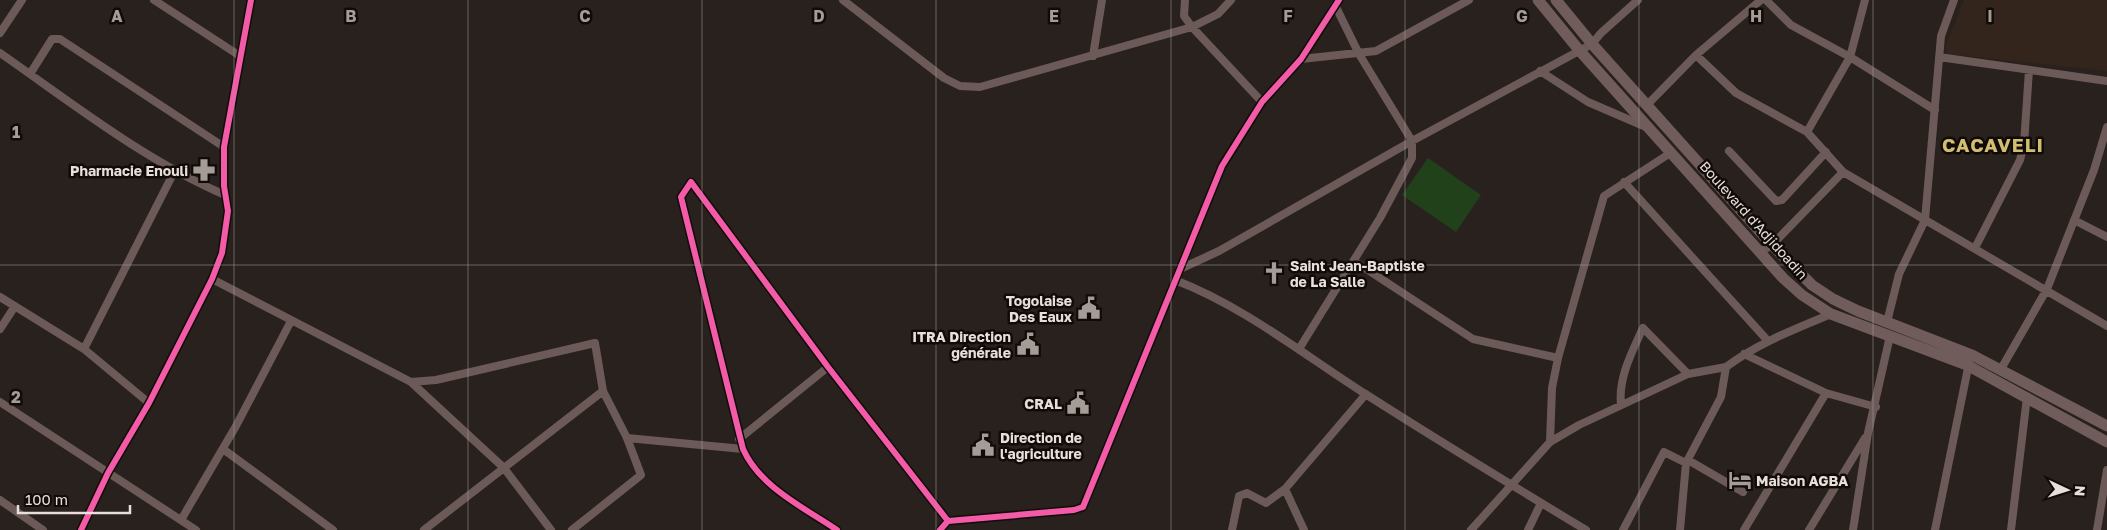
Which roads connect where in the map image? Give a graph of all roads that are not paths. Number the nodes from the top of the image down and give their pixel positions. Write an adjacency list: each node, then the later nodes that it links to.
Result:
1 (22, 0): 18 (street)
2 (154, 0): 24 (street)
3 (251, 0): 24 (street)
4 (843, 0): 25 (street)
5 (1102, 0): 25 (street)
6 (1185, 0): 17 (street)
7 (1231, 0): 17 (street)
8 (1469, 0): 22 (street)
9 (1538, 0): 20 (main road, Boulevard d'Adjidoadin)
10 (1556, 0): 19 (main road, Boulevard d'Adjidoadin)
11 (1638, 0): 19 (street)
12 (1761, 0): 23 (street)
13 (1766, 0): 26 (street)
14 (1865, 0): 26 (street)
15 (1954, 0): 27 (street)
16 (1337, 2): 22 (street); 28 (street)
17 (1192, 27): 25 (street); 33 (street)
18 (0, 33)
19 (1592, 44): 20 (street); 34 (main road, Boulevard d'Adjidoadin)
20 (1579, 50): 30 (street); 37 (main road, Boulevard d'Adjidoadin)
21 (0, 53): 31 (street)
22 (1359, 54): 28 (street); 39 (street)
23 (1696, 55): 34 (street); 38 (street)
24 (240, 56): 40 (street)
25 (1093, 56)
26 (1850, 57): 35 (street); 38 (street)
27 (1939, 57): 29 (street); 35 (street)
28 (1301, 59): 33 (street)
29 (2029, 70): 32 (street); 54 (street)
30 (1540, 71): 37 (street); 39 (street)
31 (30, 74): 40 (street); 44 (street)
32 (2107, 81)
33 (1262, 102): 57 (street)
34 (1647, 105): 48 (main road, Boulevard d'Adjidoadin)
35 (1935, 110): 50 (street)
36 (2107, 127): 51 (street)
37 (1650, 128): 42 (main road, Boulevard d'Adjidoadin)
38 (1807, 132): 43 (street)
39 (1412, 141): 56 (street); 57 (street)
40 (224, 146): 47 (street)
41 (1729, 151): 43 (street)
42 (1672, 152): 46 (street); 49 (main road, Boulevard d'Adjidoadin)
43 (1826, 152): 45 (street)
44 (175, 170): 47 (street); 70 (street)
45 (1843, 172): 50 (street); 53 (street)
46 (1624, 182): 69 (street); 74 (street)
47 (225, 194): 58 (street)
48 (1734, 202): 49 (main road); 53 (main road, Boulevard d'Adjidoadin)
49 (1721, 208): 55 (main road, Boulevard d'Adjidoadin)
50 (1925, 220): 54 (street); 65 (street)
51 (2074, 220): 52 (street); 60 (street)
52 (2107, 237)
53 (1772, 245): 55 (street); 65 (main road, Boulevard d'Adjidoadin)
54 (1975, 248): 60 (street)
55 (1760, 252): 63 (main road, Boulevard d'Adjidoadin)
56 (1354, 261): 71 (street); 74 (street)
57 (1180, 268): 59 (street)
58 (212, 280): 64 (street); 86 (street)
59 (1175, 280): 71 (street); 107 (street)
60 (2047, 289): 66 (street); 78 (street)
61 (0, 297): 62 (street)
62 (15, 306): 67 (street); 70 (street)
63 (1830, 314): 68 (main road, Boulevard d'Adjidoadin); 69 (street)
64 (291, 321): 80 (street); 95 (street)
65 (1886, 322): 73 (main road, Boulevard d'Adjidoadin)
66 (2107, 326)
67 (0, 329)
68 (1890, 336): 75 (main road, Boulevard d'Adjidoadin); 88 (street)
69 (1768, 341): 72 (street)
70 (84, 349): 86 (street)
71 (1299, 349): 83 (street)
72 (1744, 354): 77 (street); 82 (street)
73 (1974, 356): 75 (street); 78 (main road, Boulevard d'Adjidoadin)
74 (1558, 358): 93 (street)
75 (1967, 365): 84 (main road, Boulevard d'Adjidoadin); 127 (street)
76 (828, 367): 92 (street); 92 (street); 107 (street)
77 (1726, 367): 79 (street); 97 (street)
78 (2001, 369): 89 (main road, Boulevard d'Adjidoadin)
79 (1688, 374): 87 (street); 87 (street)
80 (411, 382): 81 (street); 98 (street)
81 (603, 391): 91 (street); 98 (street)
82 (1826, 393): 88 (street); 124 (street)
83 (1366, 394): 101 (street); 102 (street)
84 (2027, 397): 94 (main road, Boulevard d'Adjidoadin); 128 (street)
85 (0, 402): 100 (street)
86 (149, 403): 100 (street)
87 (1621, 405): 93 (street)
88 (1876, 407): 90 (street)
89 (2107, 426)
90 (1868, 433): 125 (street); 126 (street)
91 (627, 438): 96 (street); 114 (street)
92 (739, 439): 96 (street)
93 (1550, 442): 101 (street)
94 (2107, 442)
95 (223, 449): 106 (street); 111 (street)
96 (743, 449): 115 (street)
97 (1687, 461): 103 (street); 122 (street); 123 (street)
98 (504, 468): 112 (street); 113 (street)
99 (2107, 470): 129 (street)
100 (108, 473): 106 (street); 109 (street)
101 (1510, 483): 105 (street); 119 (street)
102 (1285, 489): 117 (street); 118 (street)
103 (1743, 492)
104 (0, 500): 108 (street)
105 (1541, 503): 120 (street); 121 (street)
106 (181, 520): 110 (street)
107 (948, 521): 116 (street)
108 (43, 530)
109 (80, 530)
110 (196, 530)
111 (333, 530)
112 (424, 530)
113 (551, 530)
114 (572, 530)
115 (837, 530)
116 (940, 530)
117 (1232, 530)
118 (1304, 530)
119 (1471, 530)
120 (1528, 530)
121 (1586, 530)
122 (1622, 530)
123 (1680, 530)
124 (1744, 530)
125 (1808, 530)
126 (1853, 530)
127 (1935, 530)
128 (2011, 530)
129 (2097, 530)

